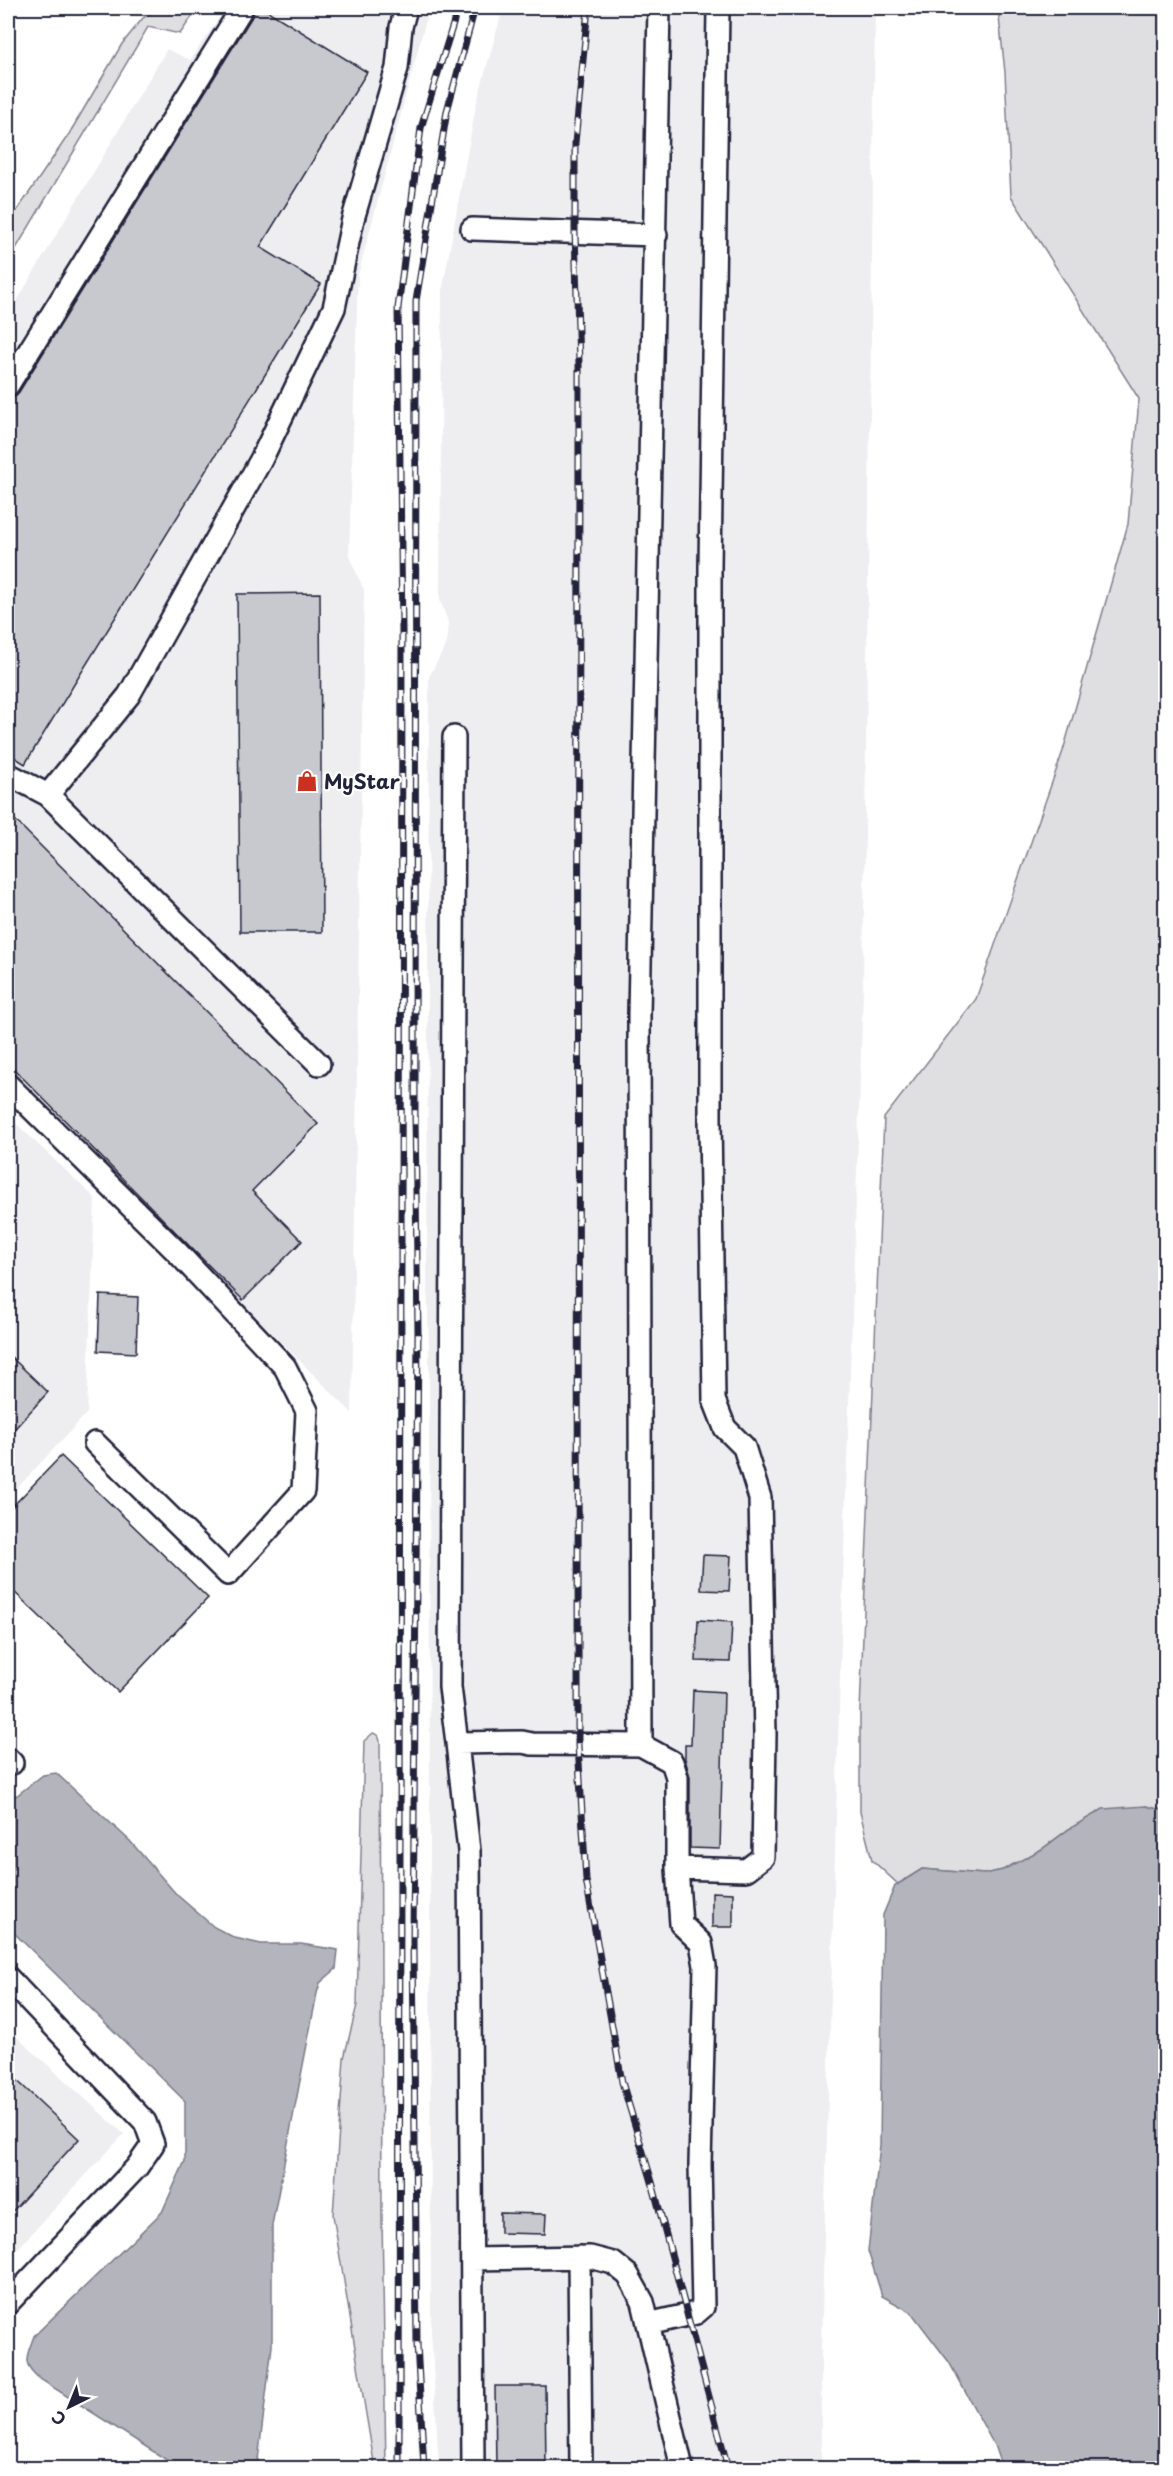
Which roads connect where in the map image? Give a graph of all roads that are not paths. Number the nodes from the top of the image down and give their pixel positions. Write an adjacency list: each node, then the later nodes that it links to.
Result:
1 (242, 8): 7 (lane)
2 (406, 8): 10 (lane)
3 (659, 8): 6 (lane)
4 (718, 8): 16 (lane)
5 (472, 230): 6 (lane)
6 (656, 235): 15 (lane)
7 (8, 385)
8 (454, 737): 14 (lane)
9 (8, 774): 10 (lane)
10 (48, 795): 11 (lane)
11 (319, 1064)
12 (8, 1085): 13 (lane)
13 (95, 1443)
14 (457, 1743): 15 (lane); 19 (lane)
15 (641, 1746): 16 (lane)
16 (677, 1868): 21 (lane)
17 (8, 1978): 20 (lane)
18 (579, 2257): 19 (lane); 21 (lane); 23 (lane)
19 (472, 2259): 22 (lane)
20 (8, 2302)
21 (648, 2324): 24 (lane)
22 (473, 2469)
23 (581, 2469)
24 (682, 2469)

